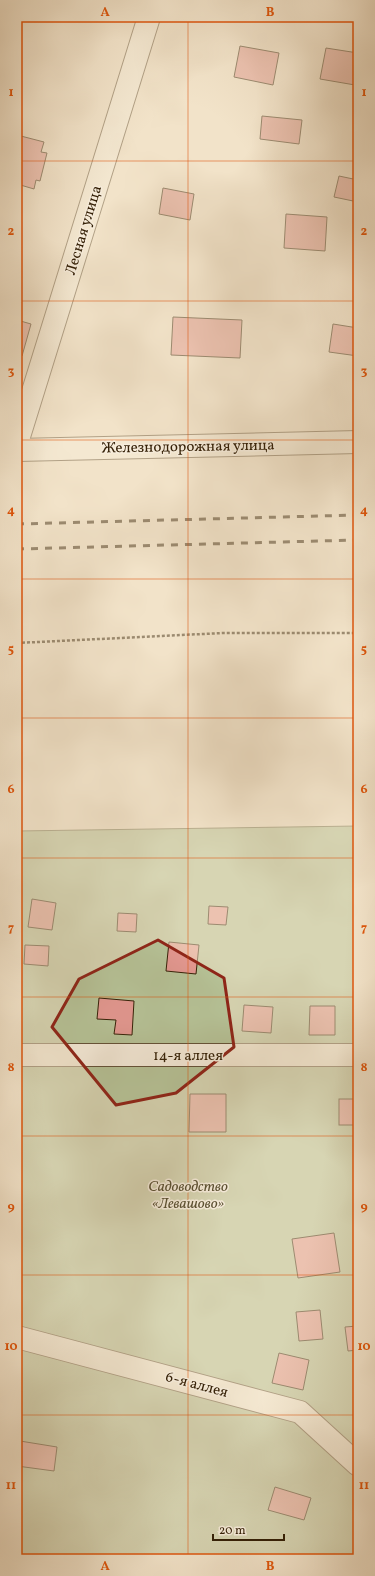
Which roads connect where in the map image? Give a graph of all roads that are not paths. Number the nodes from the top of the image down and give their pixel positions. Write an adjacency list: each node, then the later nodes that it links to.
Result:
1 (149, 17): 3 (street, Лесная улица)
2 (358, 442): 4 (street, Железнодорожная улица)
3 (17, 443)
4 (17, 450)
5 (17, 1055): 6 (street, 14-я аллея)
6 (358, 1055)
7 (17, 1337): 8 (street, 6-я аллея)
8 (358, 1465)

